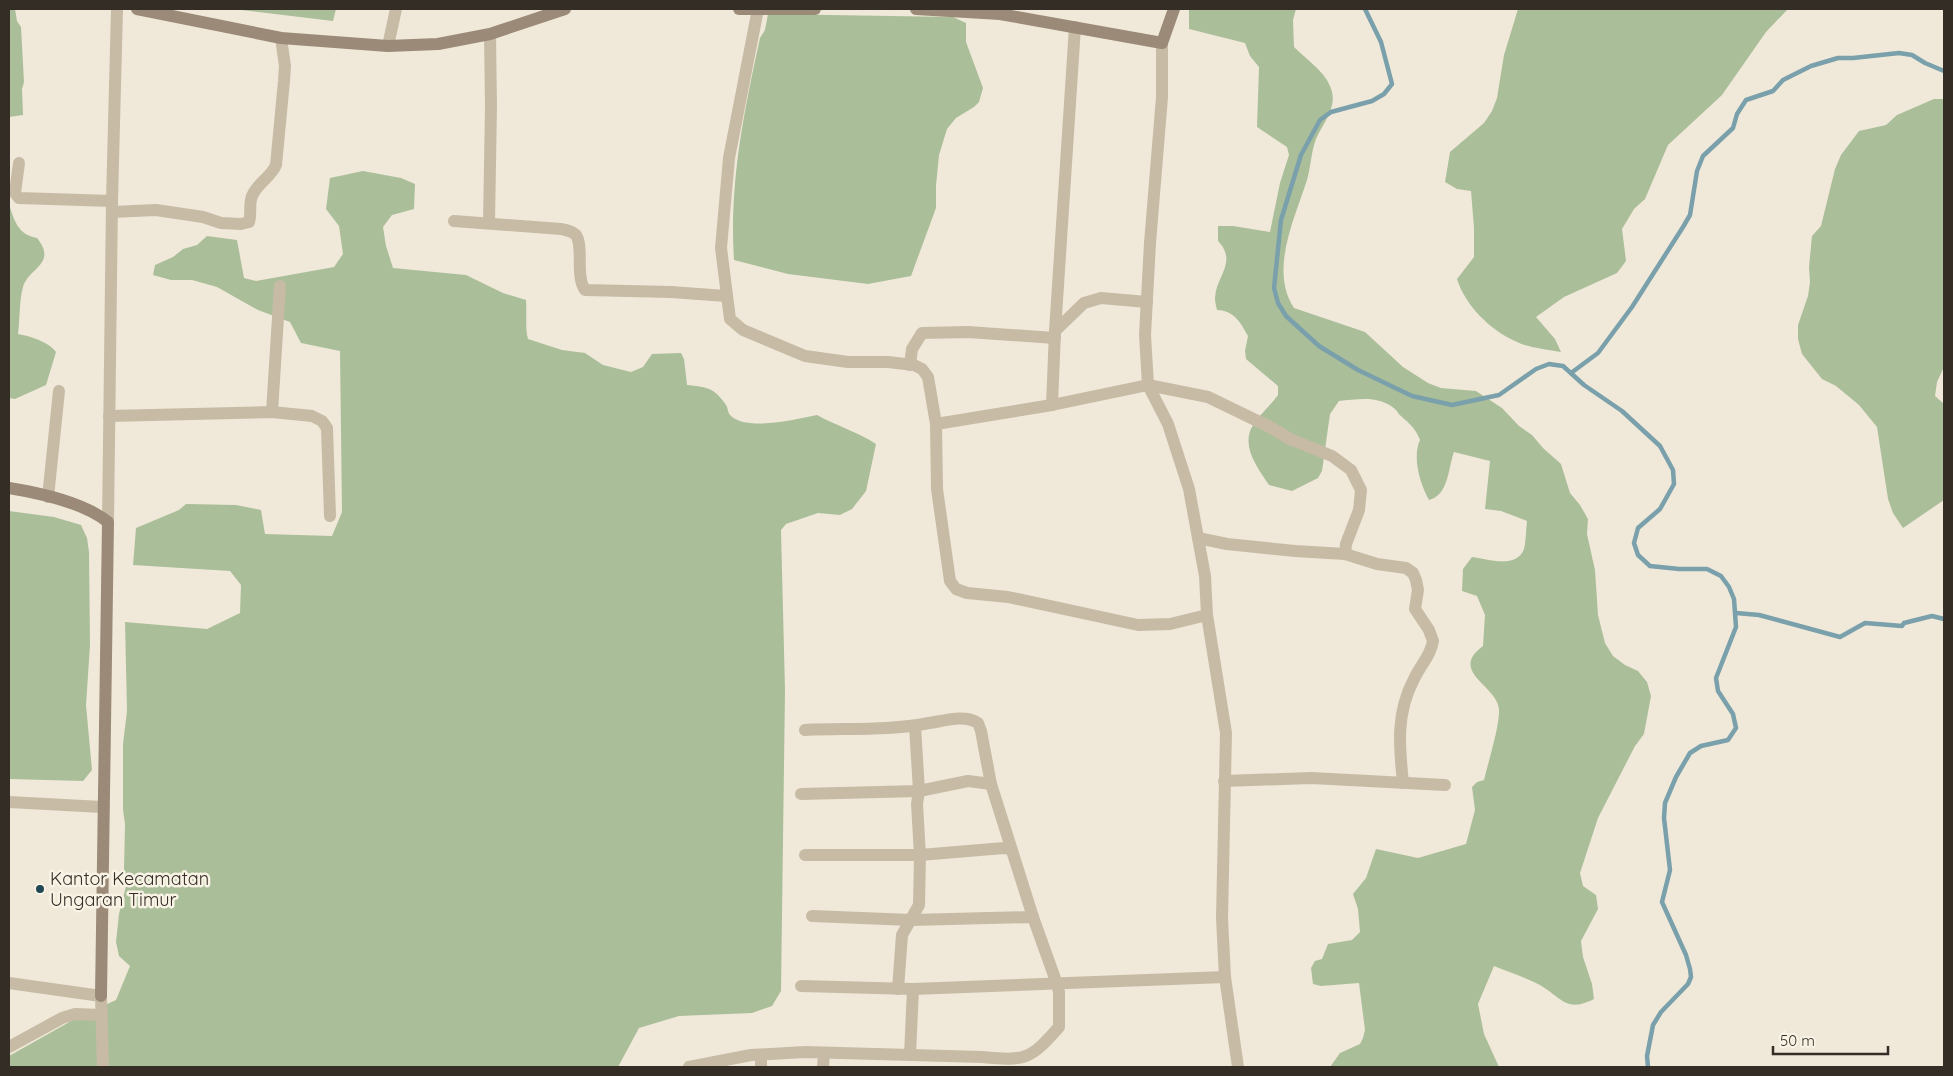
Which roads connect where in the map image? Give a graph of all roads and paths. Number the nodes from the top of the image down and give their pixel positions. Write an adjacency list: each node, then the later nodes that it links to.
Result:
1 (117, 9): 16 (street)
2 (137, 9): 12 (main road)
3 (396, 9): 14 (street)
4 (565, 9): 11 (main road)
5 (739, 9): 6 (main road)
6 (758, 9): 7 (main road); 20 (street)
7 (815, 9)
8 (916, 9): 10 (main road)
9 (1174, 9): 13 (main road)
10 (1075, 27): 13 (main road); 22 (street)
11 (490, 34): 14 (main road); 18 (street)
12 (281, 38): 14 (main road); 16 (street)
13 (1162, 43): 21 (street)
14 (388, 46)
15 (19, 163): 16 (street)
16 (112, 207): 28 (street)
17 (454, 221): 18 (street)
18 (489, 223): 20 (street)
19 (280, 286): 27 (street)
20 (726, 296): 23 (street)
21 (1147, 302): 22 (street); 24 (street)
22 (1055, 334): 23 (street); 26 (street)
23 (910, 365): 29 (street)
24 (1148, 385): 26 (street); 34 (street); 35 (street)
25 (59, 391): 31 (street)
26 (1052, 405): 29 (street)
27 (272, 412): 28 (street); 32 (street)
28 (109, 416): 33 (street)
29 (936, 424): 36 (street)
30 (9, 488): 31 (main road)
31 (48, 497): 33 (main road)
32 (330, 516)
33 (108, 522): 46 (main road)
34 (1198, 538): 35 (street); 36 (street)
35 (1345, 554): 40 (street)
36 (1207, 615): 39 (street)
37 (914, 726): 38 (street); 41 (street); 43 (street)
38 (805, 730)
39 (1224, 781): 40 (street); 53 (street)
40 (1403, 782): 42 (street)
41 (991, 784): 43 (street); 47 (street)
42 (1446, 785)
43 (919, 791): 44 (street); 49 (street)
44 (801, 794)
45 (9, 802): 46 (street)
46 (102, 807): 59 (main road)
47 (1011, 849): 49 (street); 51 (street)
48 (805, 855): 49 (street)
49 (920, 855): 52 (street)
50 (812, 916): 52 (street)
51 (1033, 917): 52 (street); 55 (street)
52 (911, 920): 57 (street)
53 (1226, 976): 55 (street); 68 (street)
54 (9, 983): 59 (street)
55 (1057, 984): 58 (street); 63 (street)
56 (801, 986): 57 (street)
57 (898, 989): 58 (street)
58 (914, 989): 63 (street)
59 (101, 996): 60 (street)
60 (102, 1015): 61 (street); 65 (street)
61 (9, 1047)
62 (824, 1053): 63 (street); 64 (street); 67 (street)
63 (910, 1055)
64 (761, 1061): 66 (street)
65 (103, 1067)
66 (689, 1067)
67 (823, 1067)
68 (1238, 1067)

